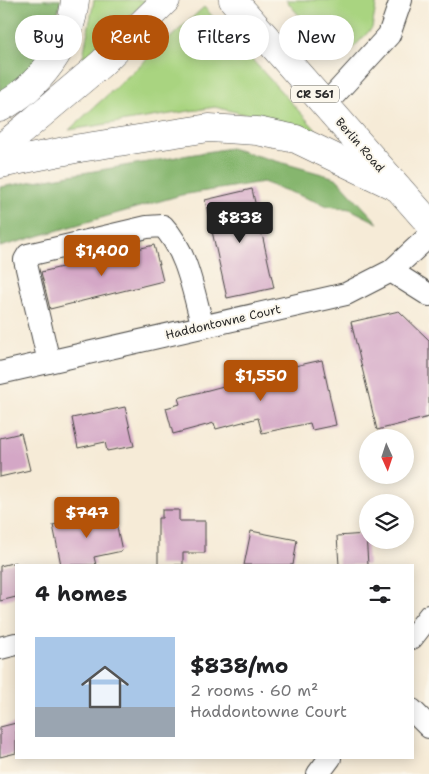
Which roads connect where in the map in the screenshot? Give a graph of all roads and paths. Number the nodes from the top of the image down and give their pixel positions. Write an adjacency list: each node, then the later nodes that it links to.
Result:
1 (75, 0): 6 (main road)
2 (166, 0): 7 (main road)
3 (232, 0): 5 (main road, Berlin Road / CR 561)
4 (401, 0): 5 (street)
5 (325, 105): 9 (main road, Berlin Road / CR 561)
6 (0, 108)
7 (0, 149)
8 (0, 164): 9 (main road)
9 (398, 188): 10 (main road, Berlin Road / CR 561)
10 (429, 223)
11 (429, 236): 12 (street, Haddontowne Court)
12 (391, 271): 13 (street); 14 (street, Haddontowne Court)
13 (429, 295)
14 (203, 327): 15 (street, Haddontowne Court); 15 (street)
15 (49, 362): 16 (street, Haddontowne Court)
16 (0, 373)
17 (429, 616): 18 (street)
18 (414, 635)
19 (15, 644): 20 (street)
20 (0, 648)
21 (414, 712): 22 (street)
22 (429, 728)
23 (329, 759): 24 (street)
24 (318, 774)

